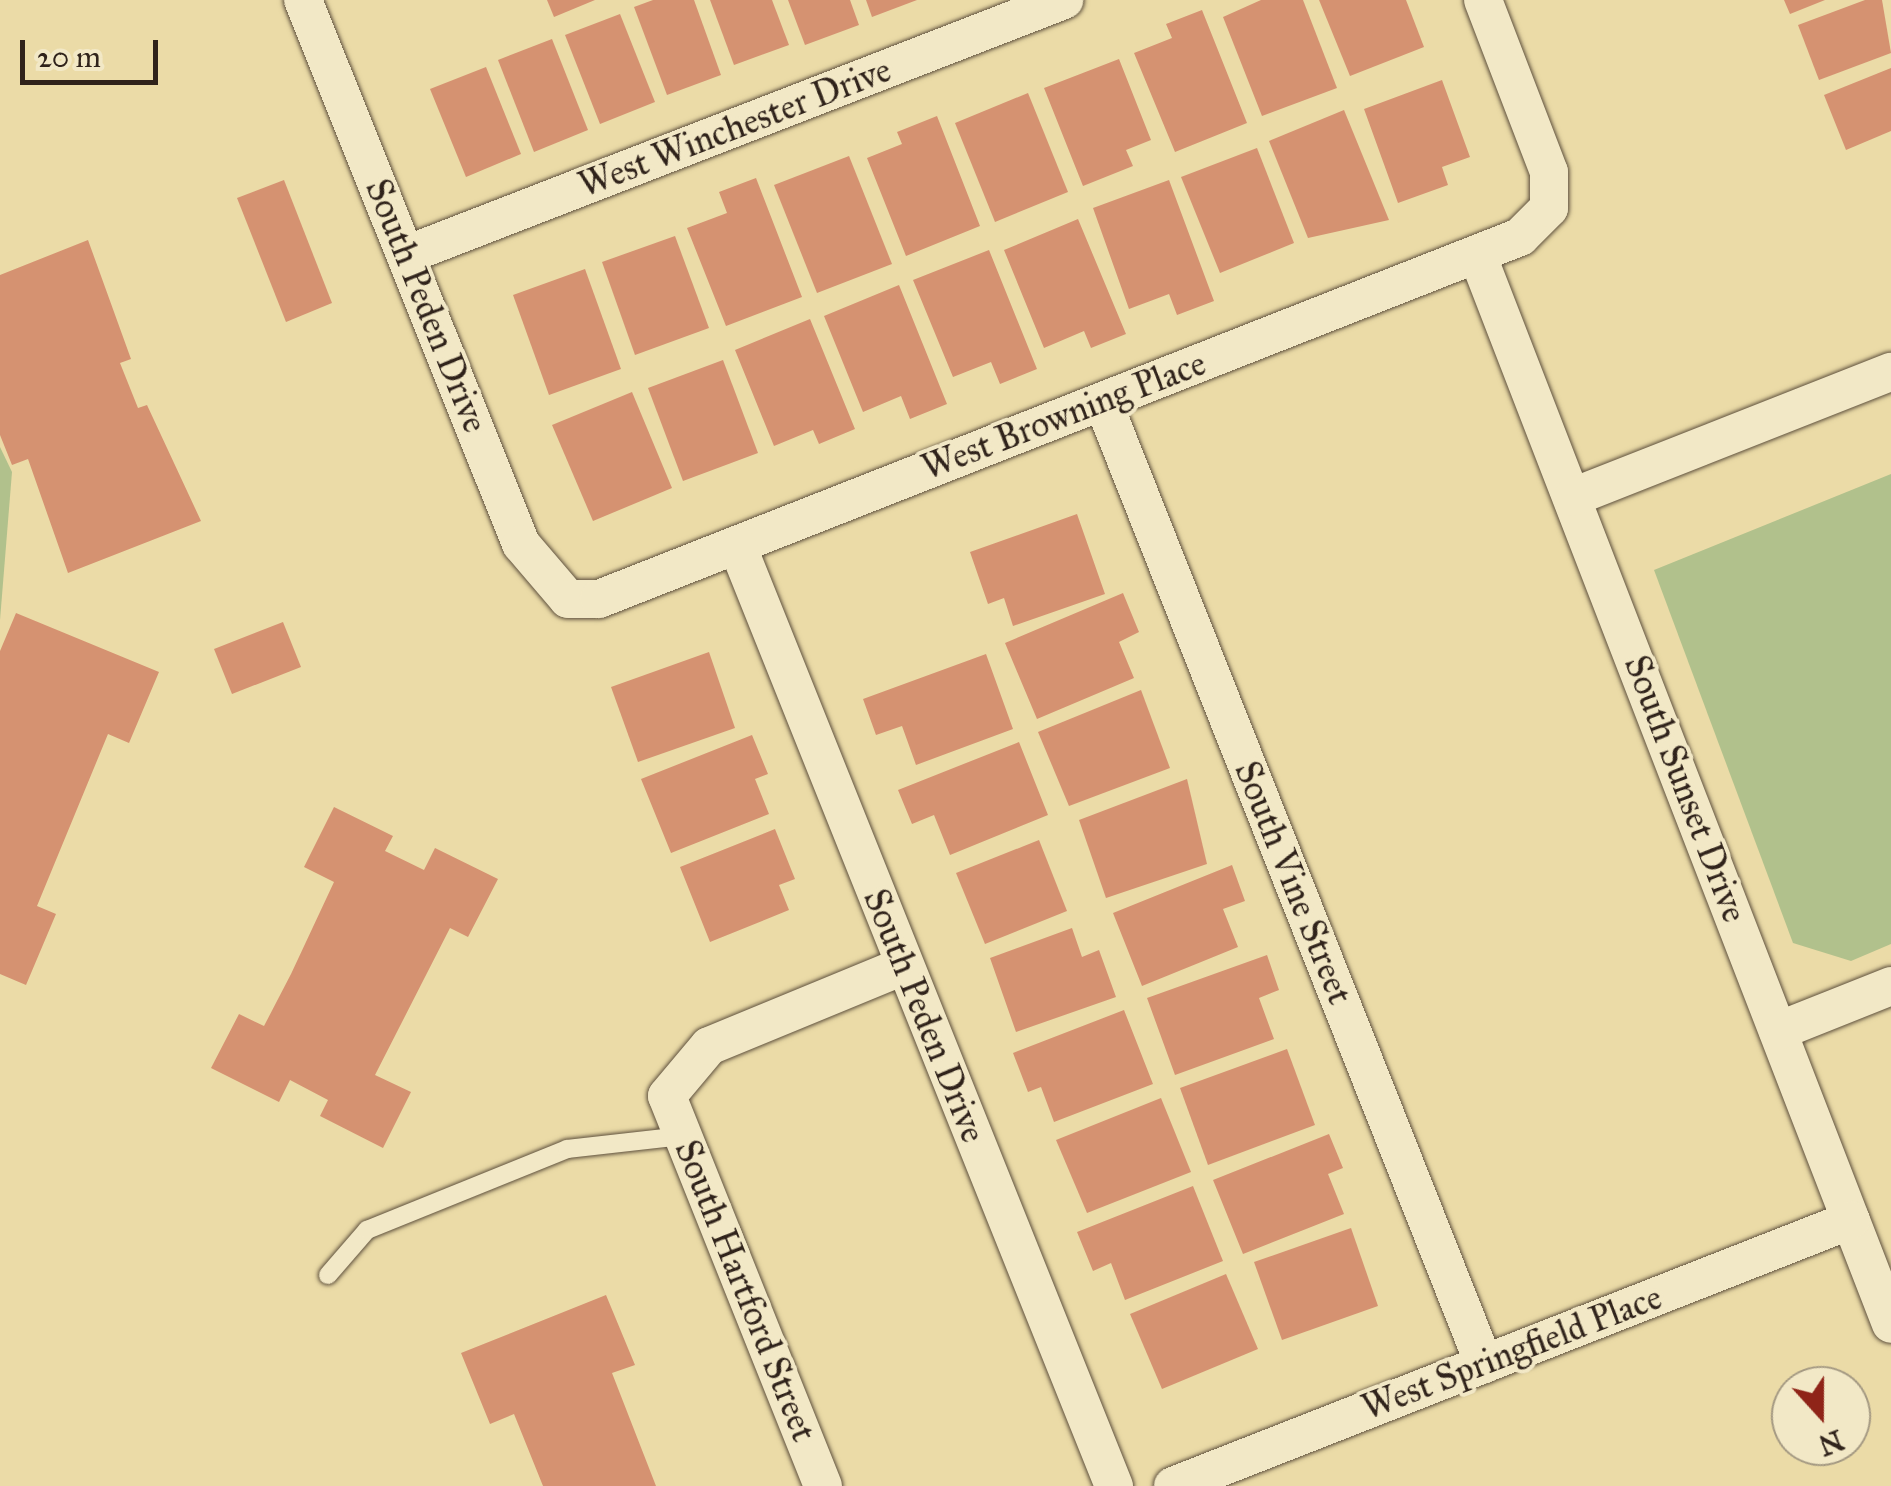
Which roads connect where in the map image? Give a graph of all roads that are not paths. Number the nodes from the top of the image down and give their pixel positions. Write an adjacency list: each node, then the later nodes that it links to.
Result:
1 (303, 0): 5 (street, South Peden Drive)
2 (1064, 0): 5 (street, West Winchester Drive)
3 (1482, 0): 4 (street, West Browning Place)
4 (1478, 254): 7 (street, West Browning Place); 8 (street, South Sunset Drive)
5 (406, 256): 10 (street, South Peden Drive)
6 (1891, 372): 8 (street)
7 (1103, 402): 9 (street, West Browning Place); 18 (street, South Vine Street)
8 (1572, 497): 13 (street, South Sunset Drive)
9 (738, 545): 10 (street, West Browning Place); 11 (street, South Peden Drive)
10 (568, 600)
11 (903, 966): 14 (street, South Hartford Street); 20 (street, South Peden Drive)
12 (1891, 986): 13 (street)
13 (1778, 1030): 15 (street, South Sunset Drive)
14 (682, 1136): 16 (lane); 19 (street, South Hartford Street)
15 (1851, 1220): 17 (street, South Sunset Drive); 18 (street, West Springfield Place)
16 (328, 1275)
17 (1891, 1324)
18 (1484, 1364): 21 (street, West Springfield Place)
19 (823, 1486)
20 (1114, 1486)
21 (1172, 1486)

